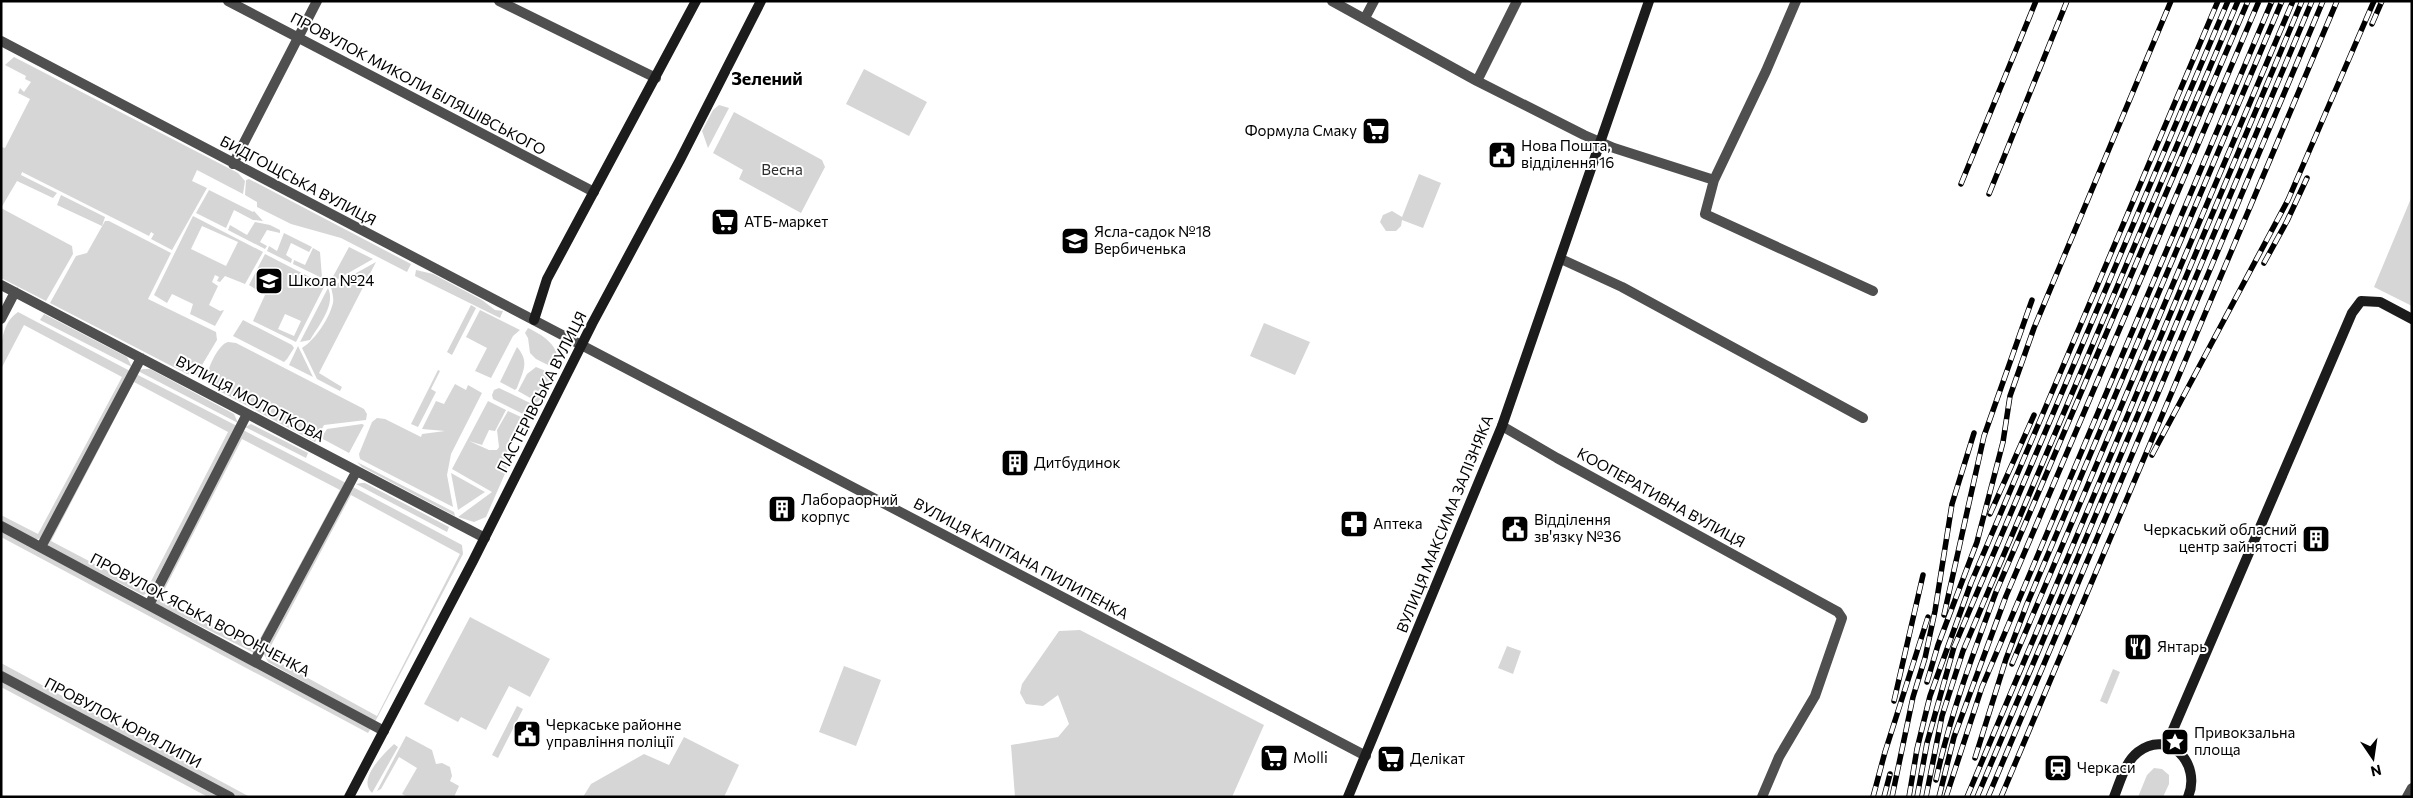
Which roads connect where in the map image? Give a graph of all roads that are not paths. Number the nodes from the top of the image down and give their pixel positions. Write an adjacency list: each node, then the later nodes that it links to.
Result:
1 (228, 1): 12 (street, ПРОВУЛОК МИКОЛИ БІЛЯШІВСЬКОГО)
2 (316, 1): 12 (street)
3 (499, 1): 14 (street)
4 (696, 1): 14 (main road)
5 (760, 1): 27 (main road, ПАСТЕРІВСЬКА ВУЛИЦЯ)
6 (1332, 1): 11 (street)
7 (1374, 1): 11 (street)
8 (1517, 1): 15 (street)
9 (1649, 1): 16 (main road, ВУЛИЦЯ МАКСИМА ЗАЛІЗНЯКА)
10 (1796, 1): 18 (street)
11 (1364, 18): 15 (street)
12 (297, 38): 17 (street); 19 (street, ПРОВУЛОК МИКОЛИ БІЛЯШІВСЬКОГО)
13 (1, 40): 17 (street, БИДГОЩСЬКА ВУЛИЦЯ)
14 (656, 78): 19 (main road)
15 (1477, 82): 16 (street)
16 (1601, 143): 18 (street); 20 (main road, ВУЛИЦЯ МАКСИМА ЗАЛІЗНЯКА)
17 (233, 164): 25 (street, БИДГОЩСЬКА ВУЛИЦЯ)
18 (1714, 180): 22 (street)
19 (594, 192): 25 (main road)
20 (1561, 259): 30 (street); 31 (main road, ВУЛИЦЯ МАКСИМА ЗАЛІЗНЯКА)
21 (1, 285): 23 (street, ВУЛИЦЯ МОЛОТКОВА)
22 (1873, 291)
23 (15, 292): 24 (street); 28 (street, ВУЛИЦЯ МОЛОТКОВА)
24 (1, 319)
25 (534, 320): 27 (street, БИДГОЩСЬКА ВУЛИЦЯ)
26 (2412, 320): 40 (main road)
27 (582, 346): 34 (main road, ПАСТЕРІВСЬКА ВУЛИЦЯ); 41 (street, ВУЛИЦЯ КАПІТАНА ПИЛИПЕНКА)
28 (141, 358): 29 (street, ВУЛИЦЯ МОЛОТКОВА); 35 (street)
29 (247, 414): 32 (street, ВУЛИЦЯ МОЛОТКОВА); 36 (street)
30 (1863, 418)
31 (1502, 426): 41 (main road, ВУЛИЦЯ МАКСИМА ЗАЛІЗНЯКА); 46 (street, КООПЕРАТИВНА ВУЛИЦЯ)
32 (356, 472): 34 (street, ВУЛИЦЯ МОЛОТКОВА); 37 (street)
33 (1, 526): 35 (street, ПРОВУЛОК ЯСЬКА ВОРОНЧЕНКА)
34 (485, 538): 39 (main road, ПАСТЕРІВСЬКА ВУЛИЦЯ)
35 (41, 547): 36 (street, ПРОВУЛОК ЯСЬКА ВОРОНЧЕНКА)
36 (149, 605): 37 (street, ПРОВУЛОК ЯСЬКА ВОРОНЧЕНКА)
37 (255, 660): 39 (street, ПРОВУЛОК ЯСЬКА ВОРОНЧЕНКА)
38 (1, 676): 43 (street, ПРОВУЛОК ЮРІЯ ЛИПИ)
39 (384, 731): 44 (main road, ПАСТЕРІВСЬКА ВУЛИЦЯ)
40 (2166, 746): 47 (main road); 48 (main road)
41 (1366, 756): 45 (main road, ВУЛИЦЯ МАКСИМА ЗАЛІЗНЯКА)
42 (2412, 788): 49 (street)
43 (230, 797)
44 (349, 797)
45 (1348, 797)
46 (1762, 797)
47 (2114, 797)
48 (2188, 797)
49 (2407, 797)

